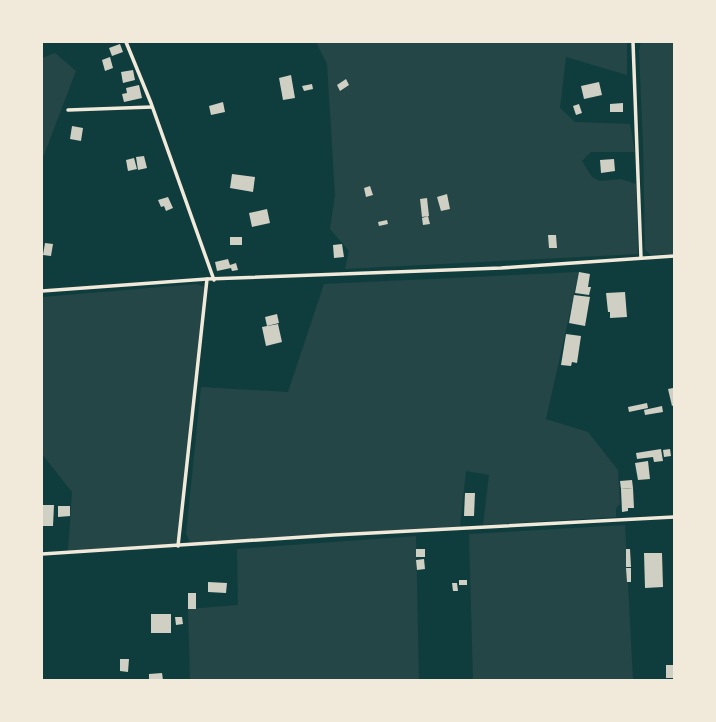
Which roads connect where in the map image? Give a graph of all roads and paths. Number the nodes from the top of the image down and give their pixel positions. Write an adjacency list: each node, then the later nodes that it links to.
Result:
1 (126, 42): 3 (street)
2 (633, 42): 6 (street)
3 (152, 107): 4 (street); 8 (street)
4 (68, 110)
5 (674, 256): 6 (street)
6 (641, 258): 8 (street)
7 (208, 279): 8 (street); 9 (street); 11 (street)
8 (214, 280)
9 (42, 291)
10 (674, 517): 11 (street)
11 (178, 546): 12 (street)
12 (42, 554)

